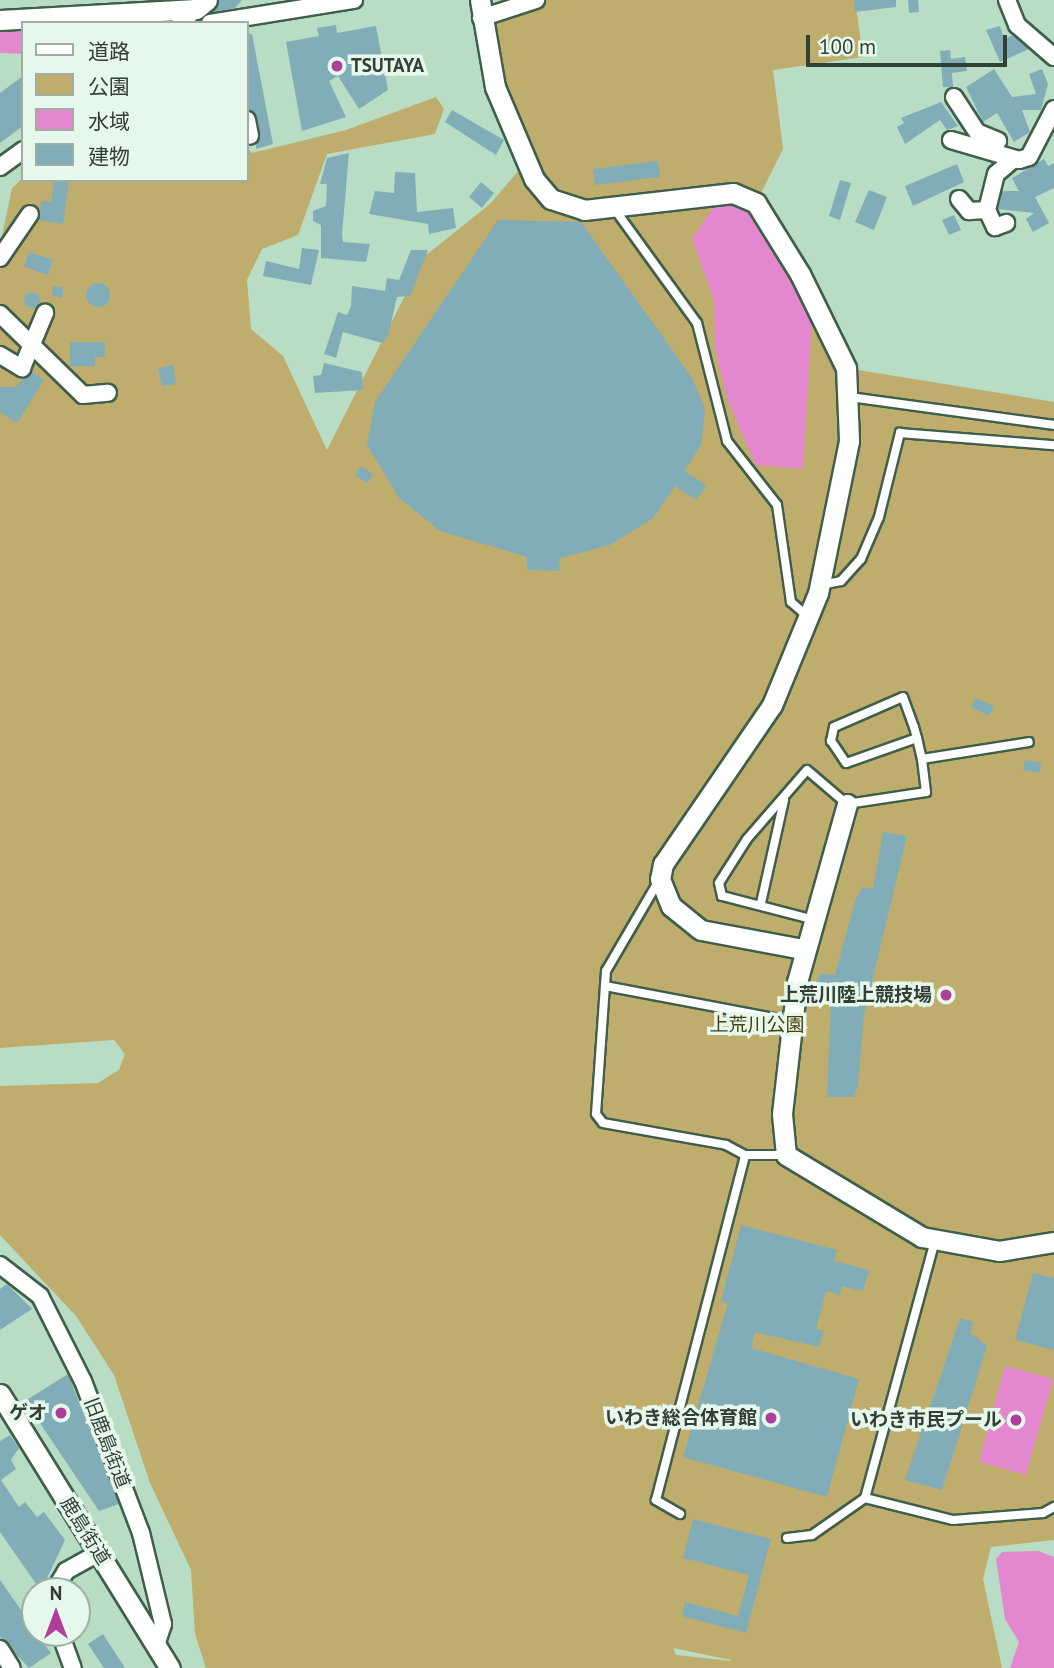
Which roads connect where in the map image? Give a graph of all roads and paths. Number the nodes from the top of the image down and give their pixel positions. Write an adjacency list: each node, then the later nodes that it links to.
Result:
1 (354, 0): 5 (street)
2 (536, 0): 4 (street)
3 (1007, 0): 8 (street)
4 (481, 9): 18 (street)
5 (214, 15): 6 (street); 7 (street)
6 (0, 20)
7 (188, 21)
8 (1054, 57)
9 (954, 97): 15 (street)
10 (1054, 110): 15 (street)
11 (248, 125): 12 (street)
12 (250, 136)
13 (951, 141): 15 (street)
14 (21, 151): 16 (street)
15 (1021, 158): 19 (street)
16 (0, 167)
17 (959, 200): 19 (street)
18 (613, 207): 28 (street); 32 (lane)
19 (987, 210): 21 (street)
20 (30, 214): 22 (street)
21 (1006, 223)
22 (0, 258)
23 (45, 313): 25 (street)
24 (0, 314): 25 (street)
25 (37, 346): 26 (street); 27 (street)
26 (0, 355)
27 (108, 393)
28 (850, 397): 29 (lane); 31 (street)
29 (1054, 425)
30 (1054, 445): 31 (lane)
31 (820, 585): 32 (street)
32 (809, 617): 38 (street)
33 (917, 738): 33 (lane); 35 (lane)
34 (1029, 742): 35 (lane)
35 (922, 760): 37 (lane)
36 (785, 796): 37 (lane); 39 (lane); 39 (lane)
37 (847, 804): 40 (street)
38 (660, 879): 41 (street); 42 (lane)
39 (761, 903): 40 (lane)
40 (811, 919): 41 (street)
41 (803, 949): 43 (street)
42 (605, 986): 43 (lane); 44 (lane)
43 (791, 1021): 45 (street)
44 (745, 1155): 45 (lane); 52 (lane)
45 (786, 1155): 46 (street)
46 (935, 1241): 47 (street); 50 (lane)
47 (1054, 1242)
48 (0, 1265): 56 (street, 旧鹿島街道)
49 (0, 1394): 54 (street, 鹿島街道)
50 (866, 1498): 51 (lane); 53 (lane)
51 (1054, 1507)
52 (680, 1514)
53 (787, 1538)
54 (98, 1553): 55 (street); 56 (street, 鹿島街道)
55 (62, 1577)
56 (156, 1646): 61 (street, 鹿島街道)
57 (65, 1647): 60 (street)
58 (0, 1649): 59 (street)
59 (12, 1668)
60 (73, 1668)
61 (170, 1668)

